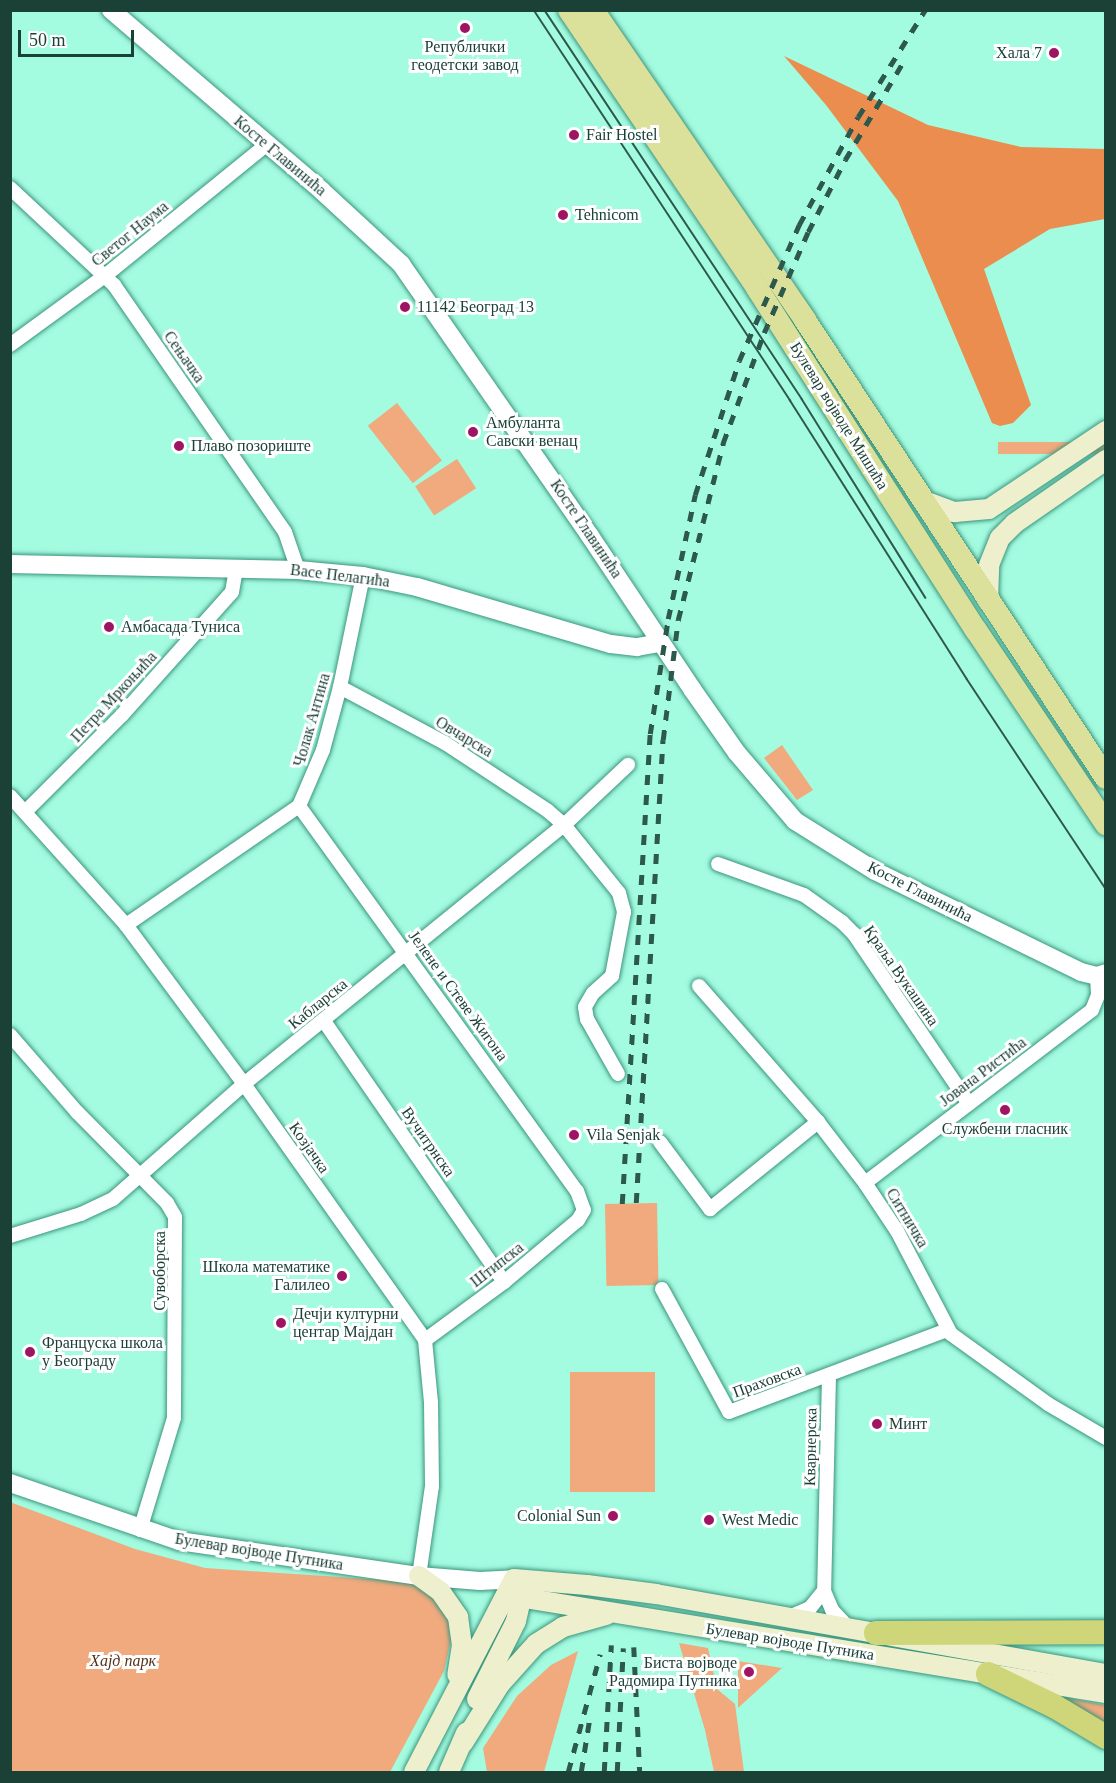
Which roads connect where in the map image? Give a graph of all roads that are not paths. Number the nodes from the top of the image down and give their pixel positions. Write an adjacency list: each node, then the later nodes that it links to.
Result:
1 (111, 10): 4 (street, Косте Главинића)
2 (569, 10): 23 (main road, Булевар војводе Мишића)
3 (593, 10): 10 (main road, Булевар војводе Мишића)
4 (266, 144): 6 (street, Светог Наума); 16 (street, Косте Главинића)
5 (10, 188): 6 (street, Сењачка)
6 (106, 275): 7 (street, Светог Наума); 13 (street, Сењачка)
7 (10, 345)
8 (1106, 431): 10 (main road)
9 (1106, 460): 15 (main road)
10 (924, 501): 15 (main road, Булевар војводе Мишића)
11 (10, 564): 12 (street, Васе Пелагића)
12 (236, 569): 13 (street, Васе Пелагића); 22 (street, Петра Мркоњића)
13 (298, 570): 14 (street, Васе Пелагића)
14 (363, 576): 16 (street, Васе Пелагића); 17 (street, Чолак Антина)
15 (988, 601): 19 (main road, Булевар војводе Мишића)
16 (660, 642): 28 (street, Косте Главинића)
17 (340, 687): 21 (street, Чолак Антина); 24 (street, Овчарска)
18 (628, 765): 24 (street, Кабларска)
19 (1106, 778)
20 (10, 796): 22 (street, Козјачка)
21 (299, 806): 26 (street); 27 (street, Јелене и Стеве Жигона)
22 (25, 812): 26 (street, Козјачка)
23 (1106, 824)
24 (564, 825): 27 (street, Кабларска); 32 (street)
25 (718, 864): 34 (street, Краља Вукашина)
26 (126, 925): 33 (street, Козјачка)
27 (407, 952): 30 (street, Кабларска); 39 (street, Јелене и Стеве Жигона)
28 (1101, 974): 34 (street, Јована Ристића)
29 (699, 986): 35 (street, Ситничка)
30 (324, 1021): 33 (street, Кабларска); 41 (street, Вучитрнска)
31 (10, 1035): 37 (street, Сувоборска)
32 (618, 1074)
33 (244, 1084): 37 (street, Кабларска); 44 (street, Козјачка)
34 (969, 1104): 38 (street, Јована Ристића)
35 (818, 1122): 36 (street); 38 (street, Ситничка)
36 (660, 1142)
37 (140, 1176): 40 (street, Кабларска); 48 (street, Сувоборска)
38 (865, 1182): 43 (street, Ситничка)
39 (584, 1210): 41 (street, Штипска)
40 (10, 1236)
41 (504, 1282): 44 (street, Штипска)
42 (662, 1290): 45 (street, Праховска)
43 (947, 1330): 45 (street, Праховска); 46 (street, Ситничка)
44 (425, 1340): 49 (street, Козјачка)
45 (829, 1376): 51 (street, Кварнерска)
46 (1106, 1438)
47 (10, 1483): 48 (street, Булевар војводе Путника)
48 (140, 1530): 49 (street, Булевар војводе Путника)
49 (419, 1576): 50 (street, Булевар војводе Путника); 60 (main road)
50 (516, 1588): 52 (main road, Булевар војводе Путника); 53 (main road, Булевар војводе Путника); 60 (main road); 62 (main road)
51 (824, 1591): 53 (street); 54 (street)
52 (614, 1613): 57 (main road, Булевар војводе Путника); 62 (main road)
53 (787, 1617): 54 (main road, Булевар војводе Путника)
54 (849, 1628): 56 (main road, Булевар војводе Путника)
55 (1104, 1632): 56 (highway)
56 (876, 1633): 58 (main road, Булевар војводе Путника)
57 (988, 1674): 59 (main road, Булевар војводе Путника); 61 (highway)
58 (1106, 1674)
59 (1106, 1692)
60 (452, 1697): 63 (main road)
61 (1106, 1737)
62 (463, 1743): 64 (main road)
63 (414, 1773)
64 (448, 1773)

